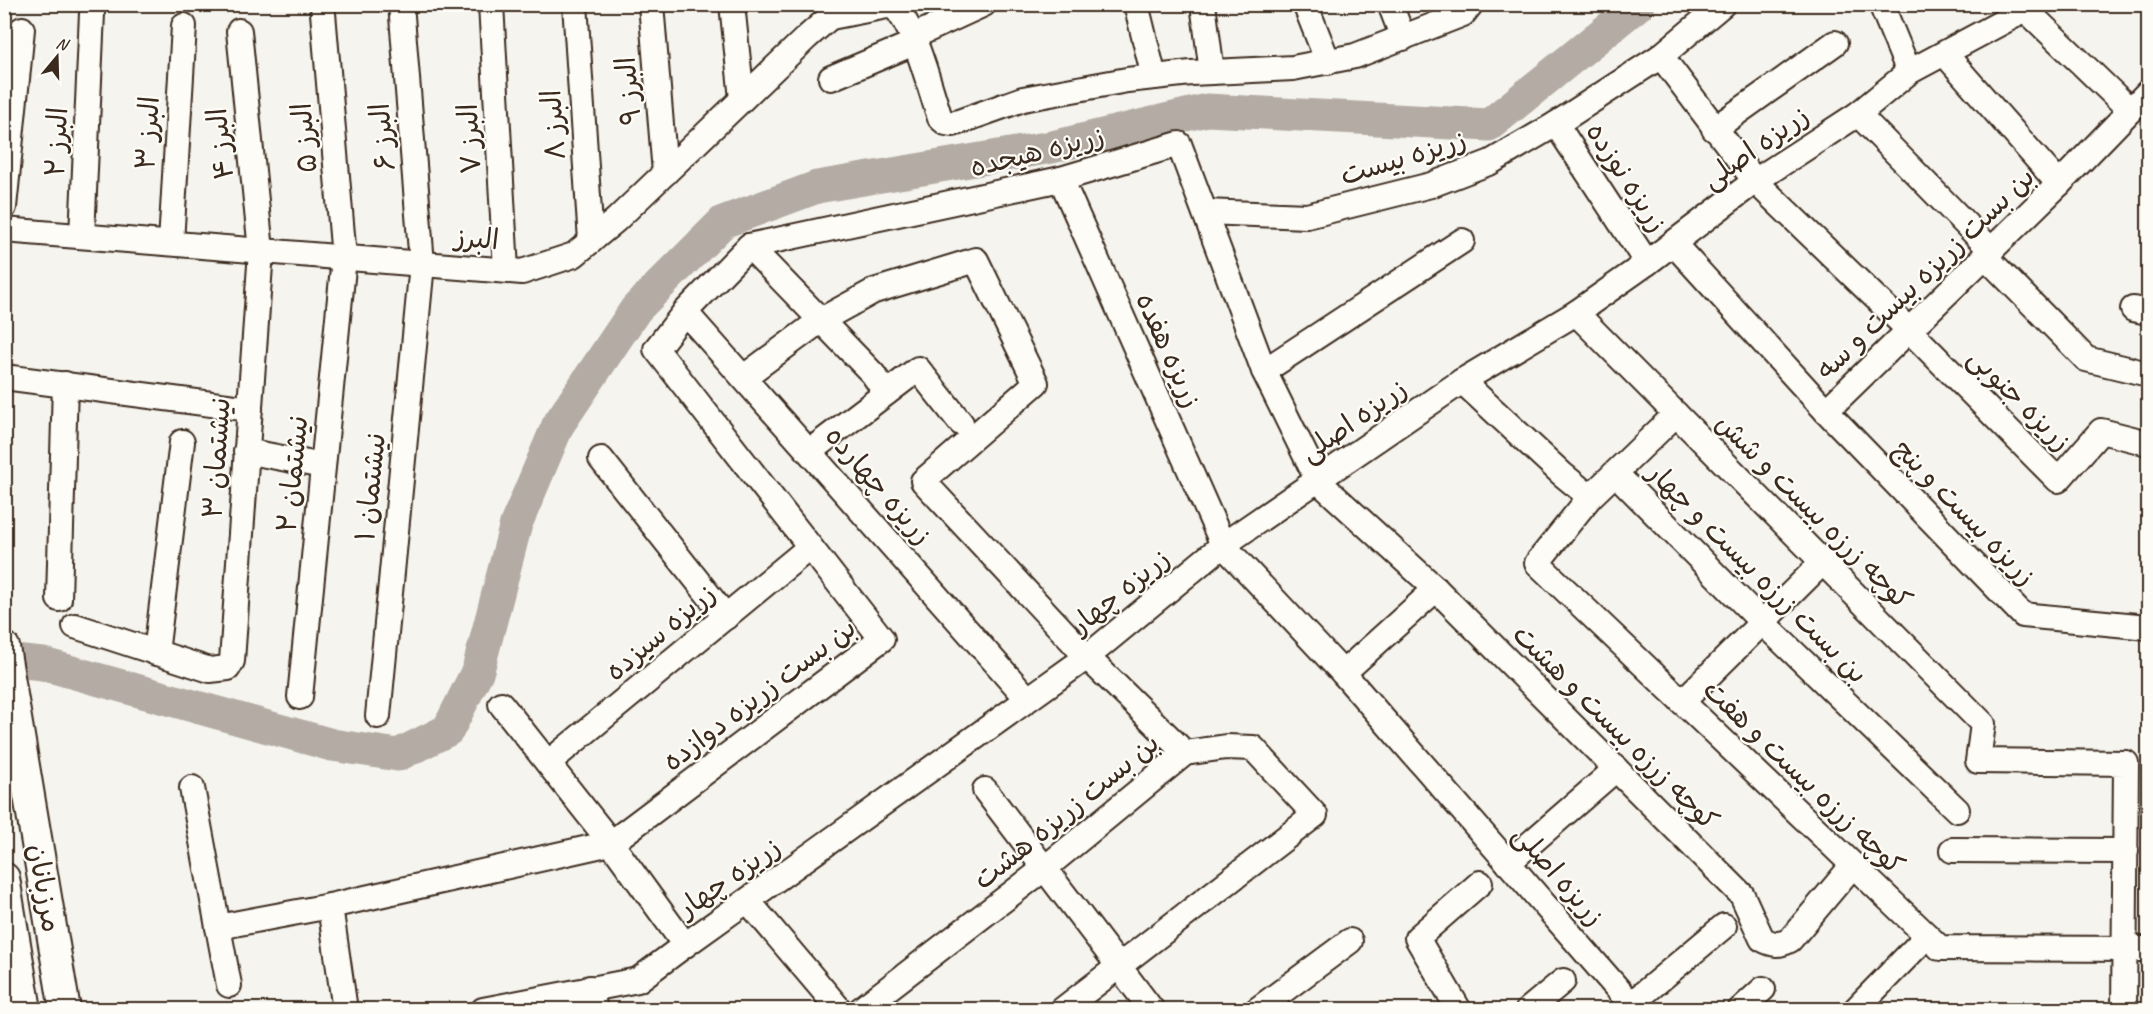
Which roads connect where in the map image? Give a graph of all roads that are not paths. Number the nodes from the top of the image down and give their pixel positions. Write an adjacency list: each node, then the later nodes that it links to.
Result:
1 (400, 4): 54 (street, البرز ۶)
2 (491, 4): 55 (street, البرز ۷)
3 (575, 4): 45 (street, البرز ۸)
4 (651, 4): 37 (street, البرز ۹)
5 (732, 4): 32 (street)
6 (984, 4): 22 (street)
7 (1136, 4): 29 (street)
8 (1203, 4): 27 (street)
9 (1305, 4): 26 (street)
10 (1390, 4): 21 (street)
11 (1471, 4): 21 (street)
12 (1723, 4): 25 (street, زریزه بیست)
13 (1881, 4): 28 (street)
14 (2028, 6): 24 (street, زریزه اصلی); 33 (street)
15 (323, 13): 52 (street, البرز ۵)
16 (827, 13): 22 (street); 32 (street, البرز)
17 (92, 14): 44 (street, البرز ۲)
18 (184, 26): 47 (street, البرز ۳)
19 (22, 29): 41 (street)
20 (239, 31): 50 (street, البرز ۴)
21 (1404, 38): 26 (street)
22 (913, 40): 29 (street); 30 (street)
23 (1835, 43): 36 (street)
24 (1945, 54): 28 (street, زریزه اصلی); 40 (street)
25 (1661, 56): 35 (street, زریزه بیست); 36 (street)
26 (1328, 62): 27 (street)
27 (1212, 72): 29 (street)
28 (1909, 72): 34 (street, زریزه اصلی)
29 (1154, 77)
30 (831, 78)
31 (2148, 92): 33 (street, بن بست زریزه بیست و سه)
32 (742, 99): 37 (street, البرز)
33 (2130, 110): 40 (street, بن بست زریزه بیست و سه)
34 (1858, 114): 39 (street, زریزه اصلی); 51 (street)
35 (1556, 124): 42 (street, زریزه بیست); 53 (street, زریزه نوزده)
36 (1714, 129): 39 (street)
37 (665, 173): 45 (street, البرز)
38 (1061, 179): 42 (street, زریزه هیجده); 49 (street, زریزه هیجده); 80 (street, زریزه هفده)
39 (1755, 181): 48 (street, زریزه اصلی); 59 (street)
40 (2059, 184): 51 (street, بن بست زریزه بیست و سه)
41 (4, 207)
42 (1205, 212): 60 (street, زریزه هیجده)
43 (4, 230): 44 (street, البرز)
44 (82, 236): 47 (street, البرز)
45 (591, 241): 55 (street, البرز)
46 (1462, 241): 60 (street)
47 (171, 243): 50 (street, البرز)
48 (1673, 243): 53 (street, زریزه اصلی); 68 (street, بن بست زریزه بیست و سه)
49 (749, 246): 56 (street, بن بست زریزه دوازده); 58 (street)
50 (261, 251): 52 (street, البرز); 67 (street, نيشتمان ۳)
51 (1988, 253): 59 (street, بن بست زریزه بیست و سه); 61 (street)
52 (344, 258): 54 (street, البرز); 76 (street, نيشتمان ۲)
53 (1647, 263): 57 (street, زریزه اصلی)
54 (423, 264): 55 (street, البرز); 97 (street, نيشتمان ۱)
55 (506, 270)
56 (685, 312): 63 (street, زریزه چهارده); 81 (street, بن بست زریزه دوازده)
57 (1576, 313): 64 (street, زریزه اصلی); 69 (street, کوچه زرزه بیست و شش)
58 (820, 320): 63 (street); 66 (street); 91 (street)
59 (1910, 330): 68 (street, بن بست زریزه بیست و سه); 72 (street, زریزه جنوبی)
60 (1264, 371): 78 (street, زریزه هیجده)
61 (2148, 374)
62 (4, 376): 65 (street)
63 (744, 377): 74 (street, زریزه چهارده)
64 (1462, 381): 78 (street, زریزه اصلی); 79 (street)
65 (65, 384): 67 (street); 84 (street)
66 (885, 393): 70 (street); 74 (street)
67 (250, 409): 73 (street, نيشتمان ۳)
68 (1826, 411): 88 (street, زریزه بیست و پنج)
69 (1676, 414): 77 (street); 82 (street, کوچه زرزه بیست و شش)
70 (961, 423)
71 (182, 442): 90 (street)
72 (2148, 444)
73 (246, 451): 76 (street); 90 (street, نيشتمان ۳)
74 (810, 451): 94 (street, زریزه چهارده)
75 (601, 459): 85 (street)
76 (323, 466): 93 (street, نيشتمان ۲)
77 (1615, 473): 79 (street, بن بست زرزه بیست و چهار); 86 (street, بن بست زرزه بیست و چهار)
78 (1318, 481): 80 (street, زریزه اصلی); 83 (street, کوچه زرزه بیست و هشت)
79 (1590, 497): 95 (street, کوچه زرزه بیست و هفت)
80 (1223, 545): 91 (street, زریزه چهار); 92 (street, زریزه اصلی)
81 (810, 547): 85 (street, زریزه سیزده); 104 (street, بن بست زریزه دوازده)
82 (1823, 562): 86 (street); 106 (street, کوچه زرزه بیست و شش)
83 (1436, 590): 92 (street); 100 (street, کوچه زرزه بیست و هشت)
84 (58, 599)
85 (726, 616): 99 (street, زریزه سیزده)
86 (1762, 622): 95 (street); 103 (street, بن بست زرزه بیست و چهار)
87 (75, 626): 90 (street)
88 (2148, 627)
89 (4, 647): 127 (main road, مرزبانان)
90 (156, 652)
91 (1087, 657): 94 (street, زریزه چهار); 98 (street)
92 (1343, 673): 107 (street, زریزه اصلی)
93 (300, 697)
94 (1028, 698): 112 (street, زریزه چهار)
95 (1682, 702): 108 (street, کوچه زرزه بیست و هفت)
96 (501, 704): 99 (street)
97 (378, 716)
98 (1185, 753): 109 (street, بن بست زریزه هشت); 120 (street, بن بست زریزه هشت)
99 (548, 764): 104 (street)
100 (1616, 769): 107 (street); 108 (street, کوچه زرزه بیست و هشت)
101 (192, 788): 115 (street)
102 (985, 790): 109 (street)
103 (1957, 810)
104 (611, 843): 113 (street); 118 (street, زریزه چهار)
105 (1952, 850): 106 (street)
106 (2126, 851): 119 (street)
107 (1509, 862): 126 (street, زریزه اصلی)
108 (1853, 865): 116 (street, کوچه زرزه بیست و هفت)
109 (1045, 868): 120 (street); 131 (street, بن بست زریزه هشت)
110 (4, 878): 125 (main road, مرزبانان)
111 (1480, 883): 135 (street)
112 (748, 901): 118 (street, زریزه چهار); 130 (street)
113 (330, 906): 115 (street); 128 (street)
114 (1724, 926): 126 (street)
115 (218, 927): 122 (street)
116 (1927, 936): 119 (street, کوچه زرزه بیست و هفت); 138 (street)
117 (1350, 941): 134 (street)
118 (685, 945): 124 (street)
119 (2137, 949): 139 (street)
120 (1119, 966): 132 (street, بن بست زریزه هشت); 133 (street)
121 (1563, 981): 136 (street)
122 (229, 985)
123 (1763, 988): 137 (street)
124 (592, 999): 129 (street)
125 (19, 1007)
126 (1634, 1007)
127 (65, 1010)
128 (345, 1010)
129 (483, 1010)
130 (840, 1010)
131 (860, 1010)
132 (1062, 1010)
133 (1152, 1010)
134 (1257, 1010)
135 (1459, 1010)
136 (1528, 1010)
137 (1740, 1010)
138 (1855, 1010)
139 (2124, 1010)

